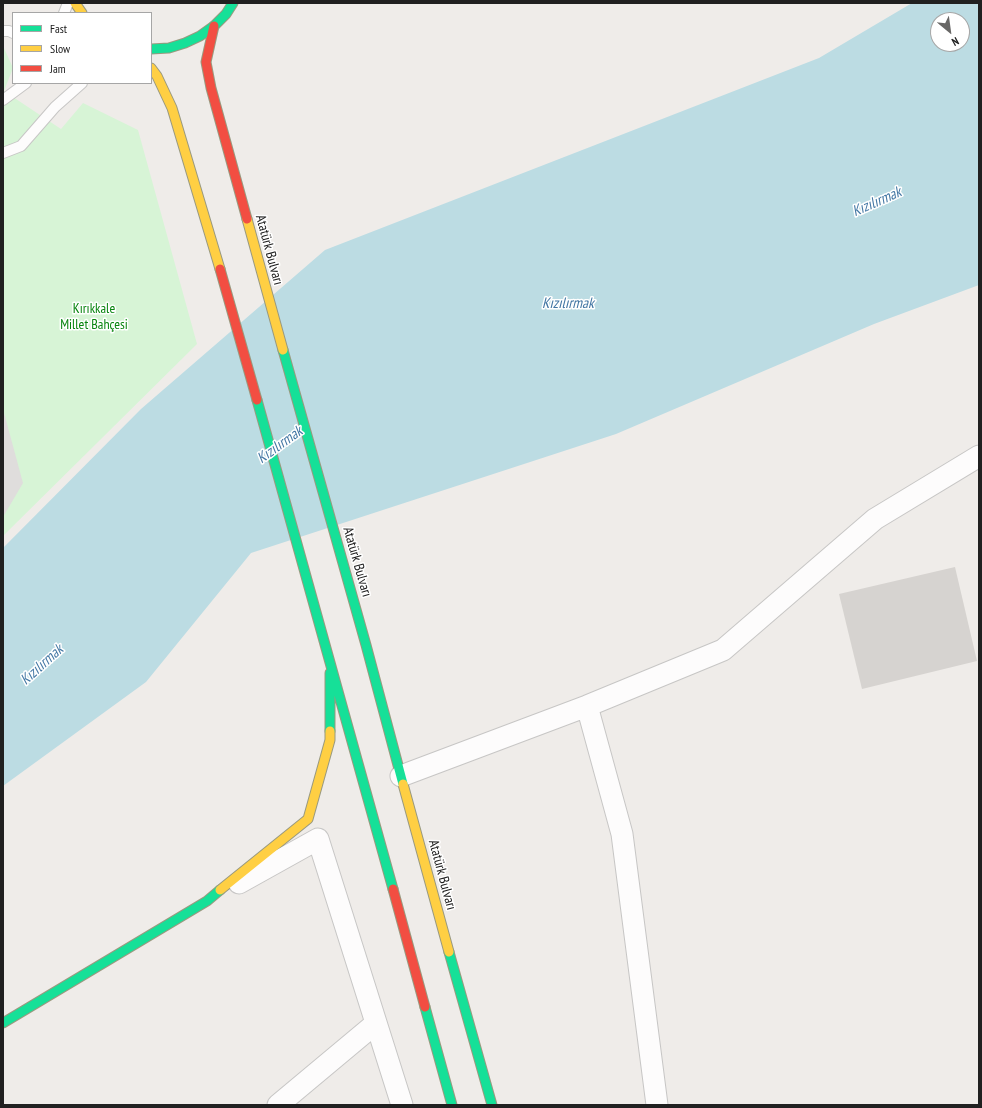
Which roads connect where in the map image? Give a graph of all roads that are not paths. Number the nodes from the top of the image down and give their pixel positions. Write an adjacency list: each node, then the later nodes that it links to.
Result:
1 (75, 3): 3 (main road)
2 (233, 3): 4 (main road)
3 (81, 12)
4 (214, 26): 5 (main road); 14 (main road, Atatürk Bulvarı)
5 (152, 49)
6 (152, 69): 12 (main road)
7 (25, 84): 9 (lane)
8 (81, 84): 10 (lane)
9 (3, 100)
10 (3, 153)
11 (979, 456): 13 (street)
12 (330, 660): 15 (main road); 20 (main road)
13 (587, 706): 14 (street); 22 (street)
14 (401, 776): 21 (main road, Atatürk Bulvarı)
15 (207, 901): 16 (main road); 17 (street)
16 (3, 1024)
17 (375, 1024): 18 (street); 19 (street)
18 (278, 1105)
19 (402, 1105)
20 (452, 1105)
21 (492, 1105)
22 (657, 1105)

